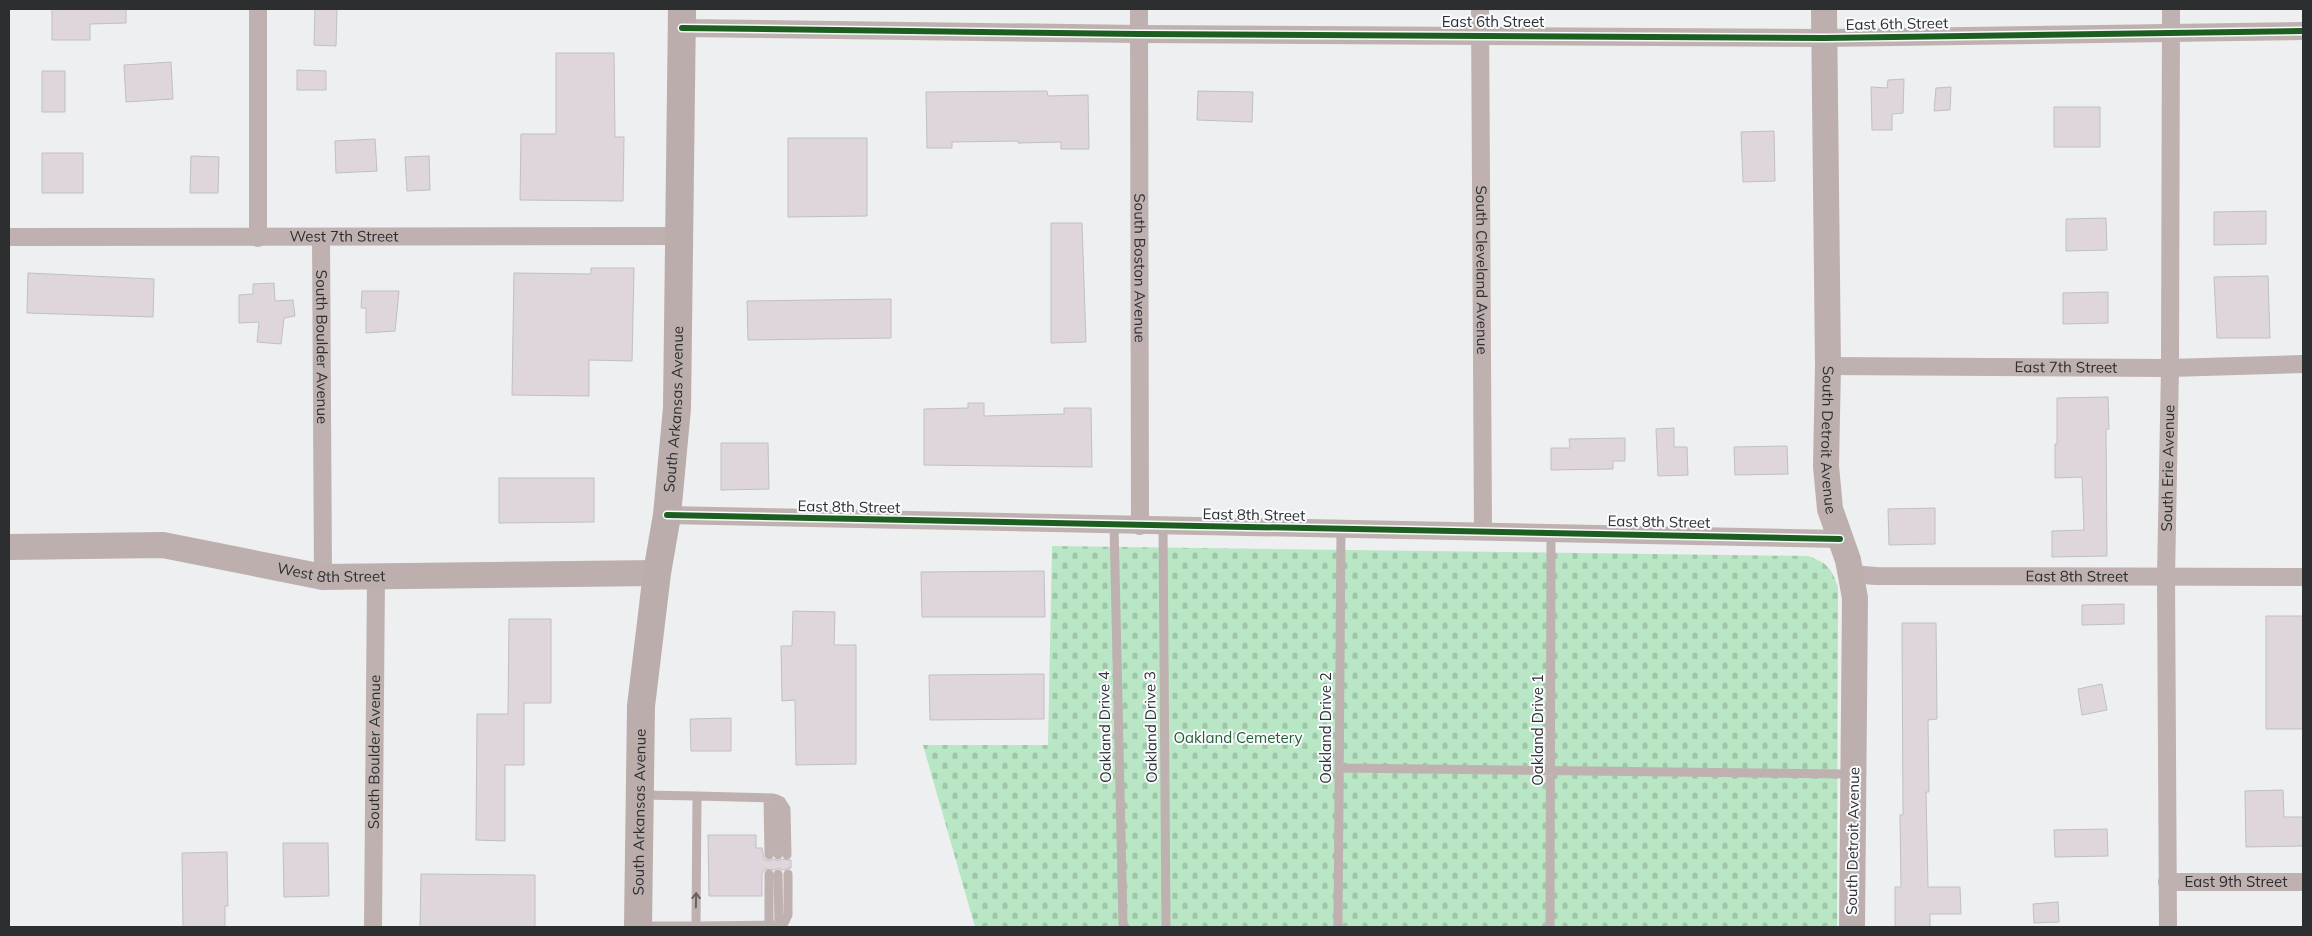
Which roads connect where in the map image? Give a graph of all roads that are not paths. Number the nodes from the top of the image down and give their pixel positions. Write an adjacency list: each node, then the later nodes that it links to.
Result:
1 (258, 9): 15 (street)
2 (1139, 9): 8 (street, South Boston Avenue)
3 (1480, 9): 10 (street, South Cleveland Avenue)
4 (1824, 9): 11 (street, South Detroit Avenue)
5 (2171, 9): 9 (street, South Erie Avenue)
6 (682, 18): 8 (street, East 6th Street); 12 (highway, South Arkansas Avenue)
7 (2303, 31): 9 (street, East 6th Street)
8 (1140, 34): 10 (street, East 6th Street); 21 (street, South Boston Avenue)
9 (2171, 34): 11 (street, East 6th Street); 18 (street, South Erie Avenue)
10 (1480, 35): 11 (street, East 6th Street); 24 (street, South Cleveland Avenue)
11 (1824, 38): 17 (street, South Detroit Avenue)
12 (679, 236): 14 (street, West 7th Street); 19 (highway, South Arkansas Avenue)
13 (9, 237): 15 (street, West 7th Street)
14 (321, 237): 15 (street, West 7th Street); 30 (street, South Boulder Avenue)
15 (258, 238)
16 (2303, 364): 18 (street, East 7th Street)
17 (1828, 366): 18 (street, East 7th Street); 26 (street, South Detroit Avenue)
18 (2170, 368): 32 (street, South Erie Avenue)
19 (667, 515): 20 (street, East 8th Street); 28 (highway, South Arkansas Avenue)
20 (1114, 525): 21 (street, East 8th Street); 48 (lane, Oakland Drive 4)
21 (1140, 526): 22 (street, East 8th Street)
22 (1163, 526): 23 (street, East 8th Street); 49 (lane, Oakland Drive 3)
23 (1341, 529): 24 (street, East 8th Street); 34 (lane, Oakland Drive 2)
24 (1483, 531): 25 (street, East 8th Street)
25 (1550, 533): 26 (street, East 8th Street); 35 (lane, Oakland Drive 1)
26 (1840, 539): 29 (street, South Detroit Avenue)
27 (9, 546): 30 (street, West 8th Street)
28 (657, 573): 31 (street, West 8th Street); 37 (highway, South Arkansas Avenue)
29 (1851, 574): 32 (street, East 8th Street); 36 (street, South Detroit Avenue)
30 (323, 576): 31 (street, West 8th Street)
31 (376, 577): 46 (street, South Boulder Avenue)
32 (2166, 577): 33 (street, East 8th Street); 41 (street, South Erie Avenue)
33 (2303, 577)
34 (1339, 768): 35 (lane); 50 (lane, Oakland Drive 2)
35 (1552, 771): 36 (lane); 51 (lane, Oakland Drive 1)
36 (1853, 774): 52 (street, South Detroit Avenue)
37 (640, 794): 38 (lane); 47 (highway, South Arkansas Avenue)
38 (697, 796): 39 (lane); 43 (lane, one-way to 38)
39 (773, 799): 39 (lane)
40 (788, 874): 45 (lane)
41 (2167, 882): 42 (street, East 9th Street); 53 (street, South Erie Avenue)
42 (2303, 882)
43 (696, 926): 44 (lane); 47 (lane)
44 (769, 926): 45 (lane); 45 (lane)
45 (779, 926)
46 (373, 927)
47 (638, 927)
48 (1125, 927)
49 (1166, 927)
50 (1338, 927)
51 (1550, 927)
52 (1852, 927)
53 (2168, 927)

